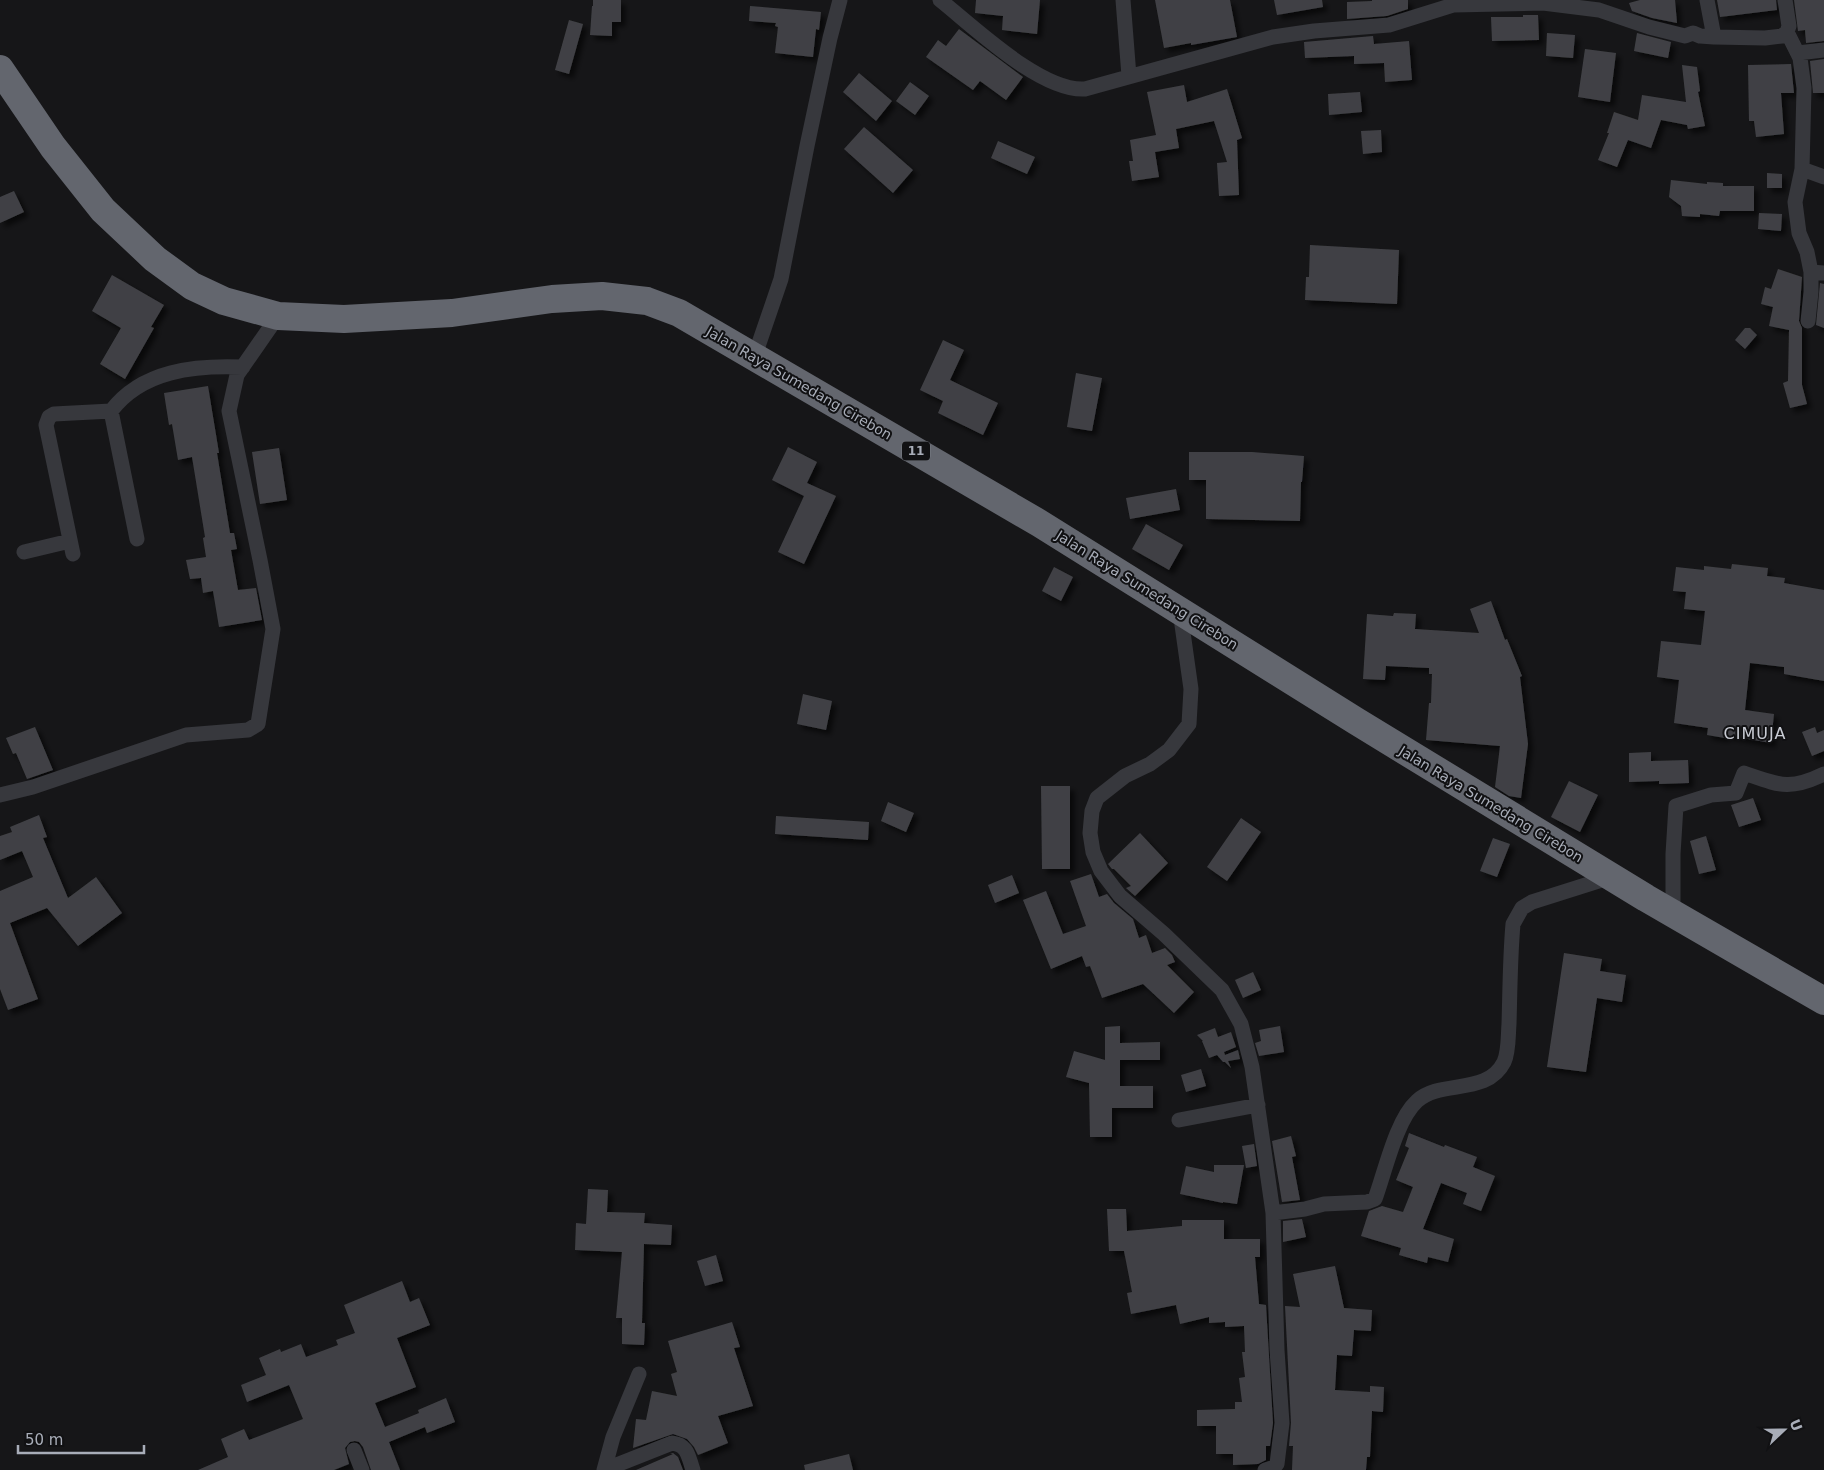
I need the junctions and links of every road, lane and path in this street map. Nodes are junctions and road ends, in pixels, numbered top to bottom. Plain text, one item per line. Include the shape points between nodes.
1 (840, 0) edge
2 (940, 0) edge
3 (1123, 0) edge
4 (1707, 0) edge
5 (1785, 0) edge
6 (1503, 2) edge
7 (1787, 32) junction
8 (1714, 37) junction
9 (1824, 50) edge
10 (1798, 53) junction
11 (0, 69) edge
12 (1129, 76) junction
13 (1802, 169) junction
14 (1824, 177) edge
15 (1817, 273) edge
16 (278, 316) junction
17 (1808, 321) dead end
18 (754, 358) junction
19 (243, 367) junction
20 (111, 411) junction
21 (138, 539) dead end
22 (24, 552) dead end
23 (1180, 611) junction
24 (1824, 774) edge
25 (0, 795) edge
26 (1611, 877) junction
27 (1673, 913) junction
28 (1824, 1001) edge
29 (1258, 1105) junction
30 (1179, 1120) dead end
31 (1273, 1213) junction
32 (639, 1374) dead end
33 (354, 1450) dead end
34 (1274, 1468) edge
35 (362, 1470) edge
36 (604, 1470) edge
37 (693, 1470) edge

1 - 18 street via 781,279
2 - 12 street via 1017,62 1049,81 1064,87 1085,89
3 - 12 street
4 - 8 street
5 - 7 street
6 - 8 street via 1599,10 1685,36 1693,33
6 - 12 street via 1453,4 1389,25 1273,37
7 - 8 street via 1782,36 1765,38
7 - 10 street
9 - 10 street
10 - 13 street via 1804,88
11 - 16 highway, Jalan Raya Sumedang Cirebon / 11 via 53,147 98,203 155,259 192,286 224,301
13 - 14 street
13 - 15 street via 1795,202 1800,233
15 - 17 street
16 - 18 highway, Jalan Raya Sumedang Cirebon / 11 via 344,319 452,313 552,299 602,296 647,301 679,314
16 - 19 street
18 - 23 highway, Jalan Raya Sumedang Cirebon / 11 via 1030,518
19 - 20 street via 210,366 164,375 132,389
19 - 25 street via 237,375 229,412 273,629 258,724 248,730 186,735 33,787
20 - 21 street
20 - 22 street via 54,414 49,417 46,430 71,547
23 - 26 highway, Jalan Raya Sumedang Cirebon / 11
23 - 29 street via 1192,689 1189,724 1169,750 1125,776 1097,798 1090,832 1101,871 1120,896 1222,990 1241,1024
24 - 27 street via 1808,782 1788,786 1744,773 1736,793 1711,795 1676,806
26 - 27 highway, Jalan Raya Sumedang Cirebon / 11
26 - 31 street via 1522,908 1513,924 1508,1042 1504,1061 1493,1075 1477,1084 1440,1089 1416,1102 1405,1117 1375,1199
27 - 28 highway, Jalan Raya Sumedang Cirebon / 11
29 - 30 street
29 - 31 street
31 - 34 street via 1282,1423
32 - 36 street
33 - 35 street
36 - 37 street via 672,1443 681,1444 686,1449

